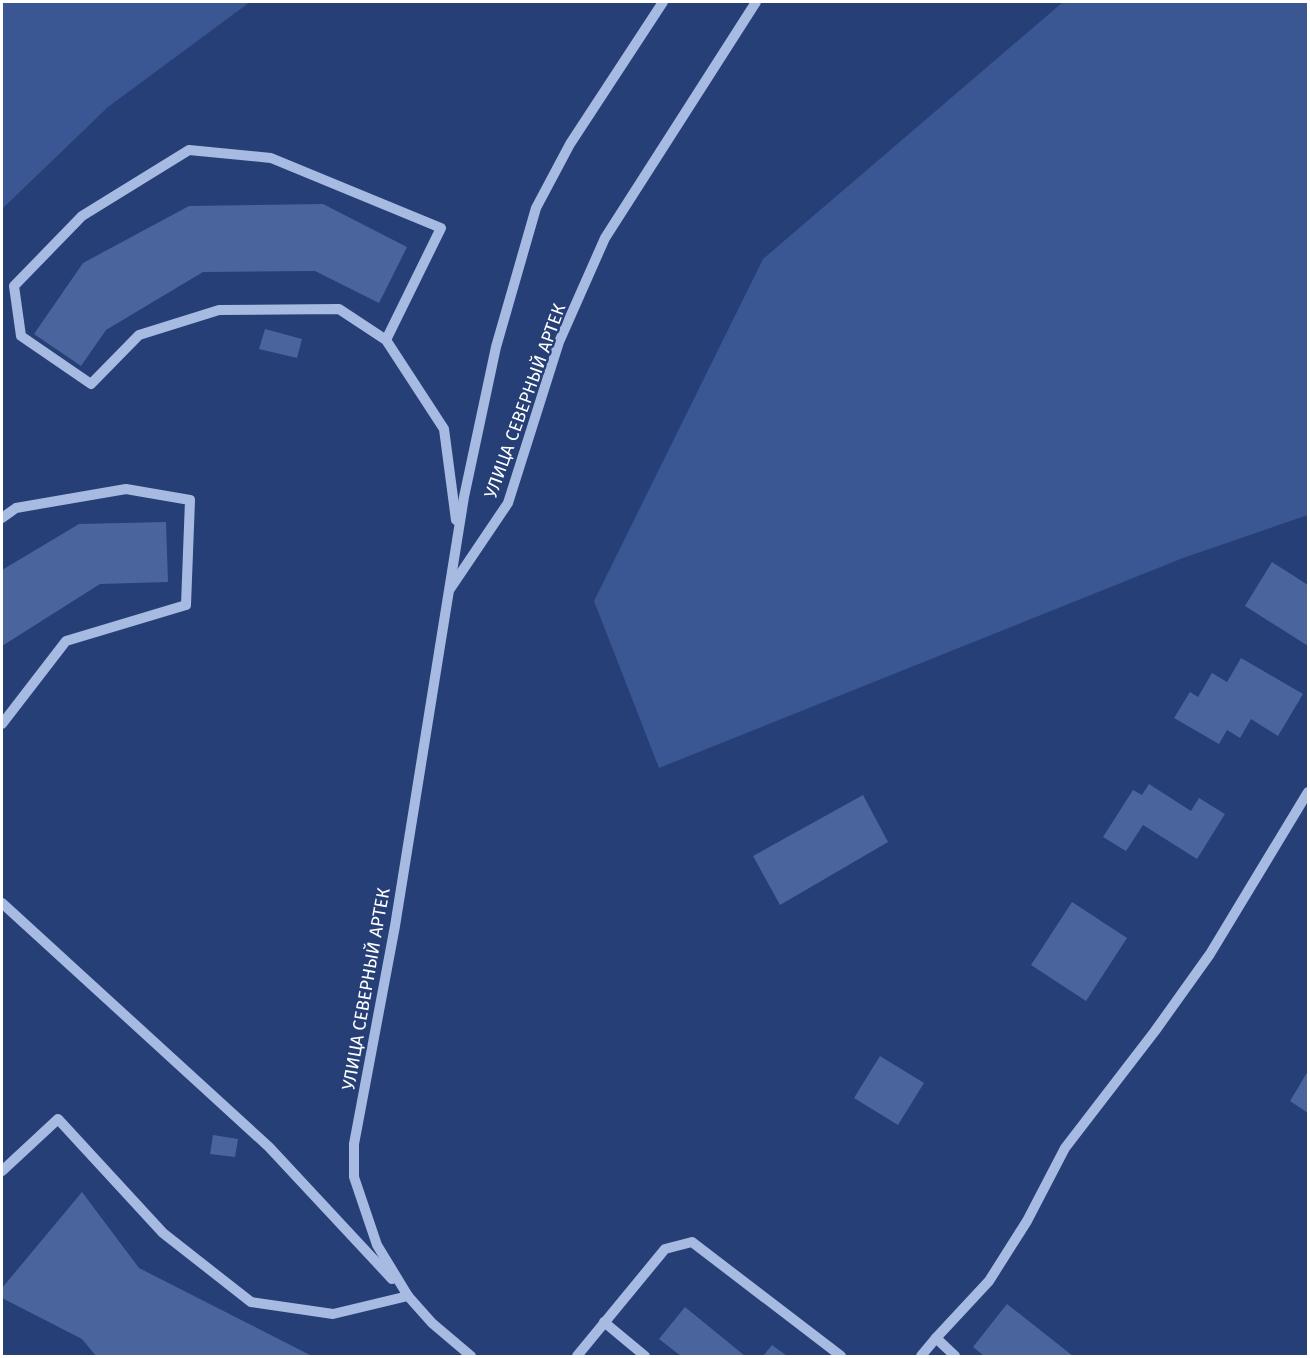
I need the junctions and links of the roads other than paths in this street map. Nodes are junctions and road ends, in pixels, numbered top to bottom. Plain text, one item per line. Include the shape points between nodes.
1 (663, 2) edge
2 (756, 2) edge
3 (386, 340) junction
4 (2, 518) edge
5 (458, 532) junction
6 (449, 592) junction
7 (2, 724) edge
8 (1308, 792) edge
9 (2, 903) edge
10 (2, 1171) edge
11 (408, 1296) junction
12 (604, 1322) junction
13 (936, 1338) junction
14 (471, 1356) edge
15 (577, 1356) edge
16 (645, 1356) edge
17 (841, 1356) edge
18 (921, 1356) edge
19 (955, 1356) edge

1 - 5 street, УЛИЦА СЕВЕРНЫЙ АРТЕК via 570,144 536,208 496,347
2 - 6 street, УЛИЦА СЕВЕРНЫЙ АРТЕК via 605,238 559,342 508,503
3 - 3 street via 339,309 219,310 139,335 91,384 21,336 14,286 82,216 189,150 271,158 441,228
3 - 5 street via 444,429
4 - 7 street via 16,508 126,489 190,500 186,605 66,641
5 - 6 street, УЛИЦА СЕВЕРНЫЙ АРТЕК
6 - 11 street, УЛИЦА СЕВЕРНЫЙ АРТЕК via 395,926 354,1144 354,1177 377,1245
8 - 13 street via 1210,954 1065,1148 1027,1221 989,1281
9 - 11 street via 269,1147
10 - 11 street via 58,1119 163,1233 250,1302 333,1314
11 - 14 street, УЛИЦА СЕВЕРНЫЙ АРТЕК
12 - 15 street
12 - 16 street
12 - 17 street via 665,1249 693,1242
13 - 18 street
13 - 19 street

